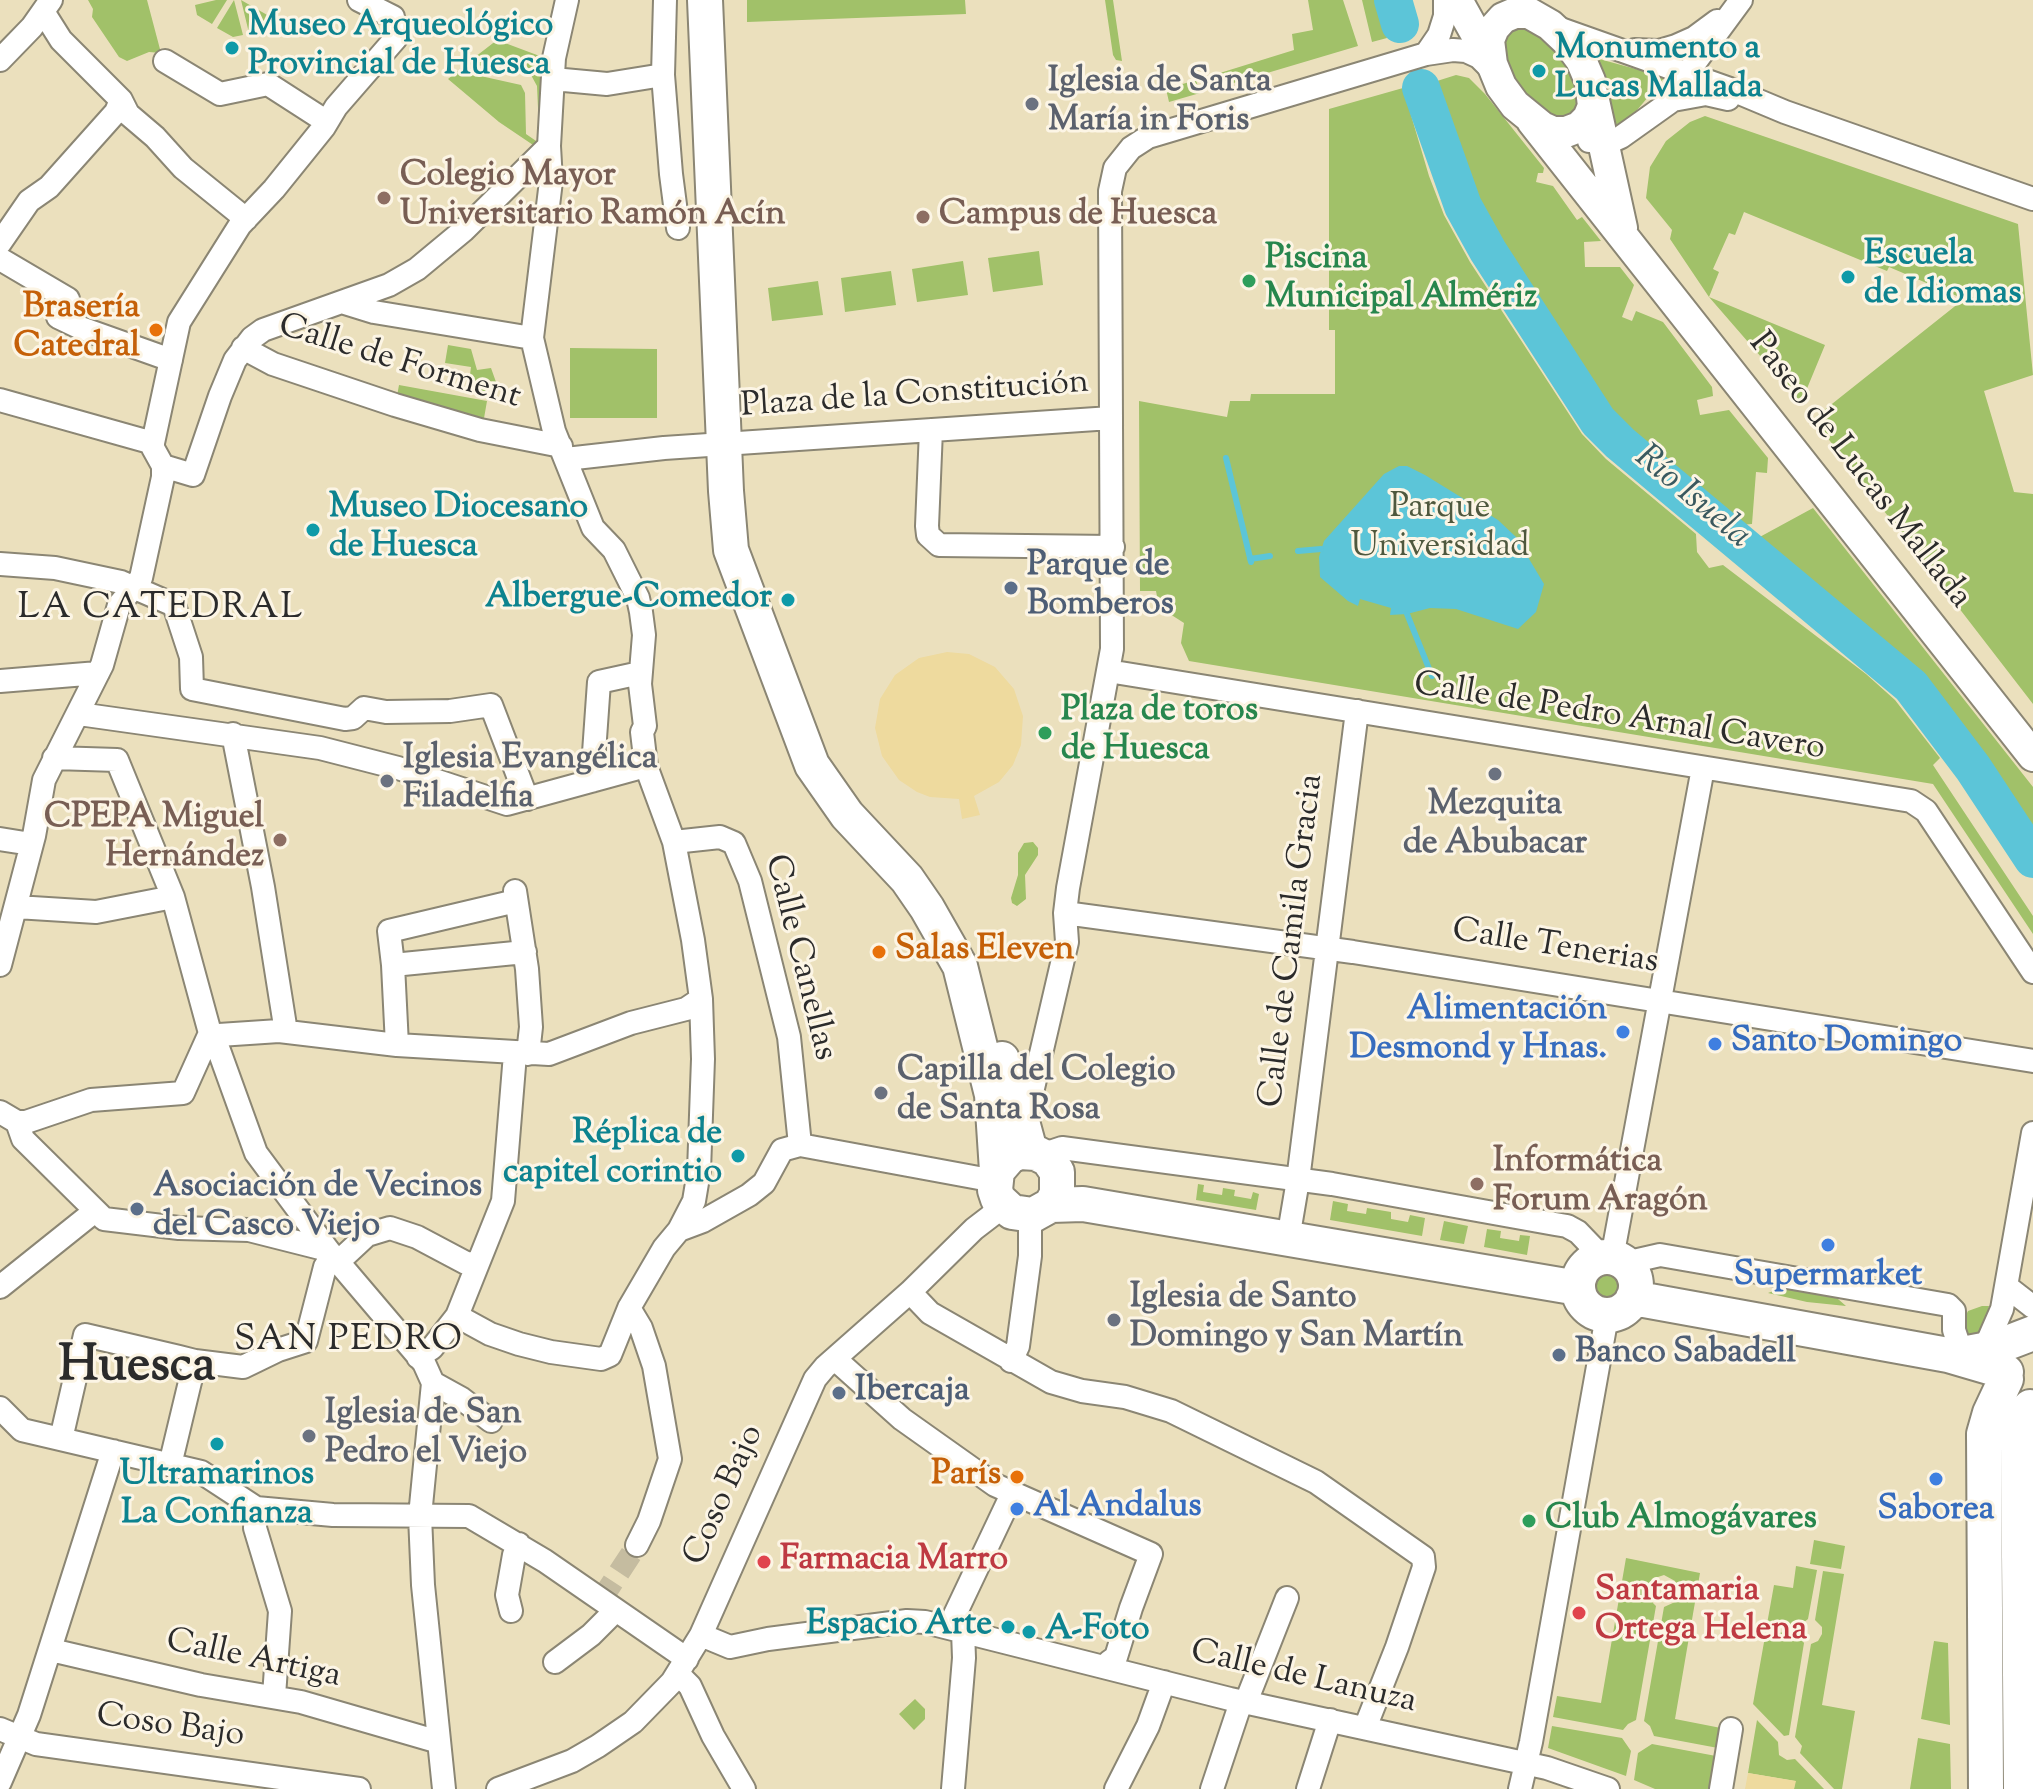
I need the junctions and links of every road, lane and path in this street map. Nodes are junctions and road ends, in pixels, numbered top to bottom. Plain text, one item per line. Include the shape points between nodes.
1 (359, 0) edge
2 (567, 0) edge
3 (665, 0) edge
4 (705, 0) edge
5 (1445, 0) edge
6 (1457, 0) edge
7 (1487, 0) edge
8 (1740, 1) edge
9 (47, 6) edge
10 (1531, 17) junction
11 (1473, 29) junction
12 (1601, 45) junction
13 (1426, 54) junction
14 (0, 60) edge
15 (165, 61) dead end
16 (1494, 70) junction
17 (1688, 74) junction
18 (663, 75) junction
19 (553, 79) junction
20 (1593, 93) junction
21 (121, 100) junction
22 (1655, 110) junction
23 (1785, 112) junction
24 (325, 125) junction
25 (1543, 126) junction
26 (1604, 141) junction
27 (549, 146) junction
28 (2033, 199) edge
29 (1617, 201) junction
30 (246, 219) junction
31 (678, 228) dead end
32 (1623, 234) junction
33 (0, 242) edge
34 (0, 259) edge
35 (345, 303) junction
36 (532, 338) junction
37 (243, 348) junction
38 (171, 360) junction
39 (0, 400) edge
40 (1111, 418) junction
41 (931, 430) junction
42 (723, 444) junction
43 (156, 452) junction
44 (563, 453) junction
45 (1113, 547) junction
46 (0, 564) edge
47 (134, 587) junction
48 (100, 669) junction
49 (1108, 671) junction
50 (640, 673) junction
51 (0, 681) edge
52 (1357, 711) junction
53 (79, 714) junction
54 (233, 734) junction
55 (2033, 756) edge
56 (54, 758) junction
57 (646, 766) junction
58 (1703, 768) junction
59 (592, 781) junction
60 (527, 799) junction
61 (0, 839) edge
62 (674, 842) junction
63 (31, 844) junction
64 (173, 897) junction
65 (16, 907) junction
66 (1065, 913) junction
67 (1327, 948) junction
68 (525, 952) junction
69 (0, 965) edge
70 (393, 965) junction
71 (2033, 972) edge
72 (965, 979) junction
73 (701, 999) junction
74 (1659, 1000) junction
75 (286, 1032) junction
76 (214, 1034) junction
77 (397, 1045) junction
78 (521, 1054) junction
79 (2033, 1061) edge
80 (8, 1117) edge
81 (2033, 1133) edge
82 (1031, 1142) junction
83 (800, 1145) junction
84 (1298, 1180) junction
85 (998, 1186) junction
86 (1056, 1207) junction
87 (99, 1215) junction
88 (679, 1230) junction
89 (1288, 1239) junction
90 (333, 1256) junction
91 (477, 1264) junction
92 (1617, 1279) junction
93 (2006, 1286) junction
94 (0, 1287) edge
95 (910, 1292) junction
96 (629, 1308) junction
97 (457, 1316) junction
98 (2027, 1329) edge
99 (835, 1359) junction
100 (1011, 1361) junction
101 (202, 1362) junction
102 (1978, 1362) junction
103 (425, 1368) junction
104 (2032, 1407) edge
105 (0, 1408) edge
106 (491, 1421) dead end
107 (19, 1433) edge
108 (1984, 1434) junction
109 (61, 1439) junction
110 (113, 1451) junction
111 (179, 1467) junction
112 (1013, 1492) junction
113 (256, 1508) junction
114 (420, 1516) junction
115 (519, 1544) junction
116 (637, 1545) tunnel mouth
117 (1287, 1598) dead end
118 (511, 1611) dead end
119 (615, 1611) junction
120 (956, 1629) junction
121 (701, 1635) junction
122 (51, 1650) junction
123 (555, 1662) dead end
124 (683, 1667) junction
125 (1107, 1667) junction
126 (1164, 1682) junction
127 (274, 1696) junction
128 (1244, 1702) junction
129 (1330, 1720) junction
130 (1365, 1728) junction
131 (1731, 1729) dead end
132 (10, 1734) edge
133 (439, 1742) junction
134 (1526, 1763) junction
135 (221, 1779) edge
136 (0, 1782) edge
137 (359, 1789) edge
138 (444, 1789) edge
139 (498, 1789) edge
140 (744, 1789) edge
141 (953, 1789) edge
142 (1116, 1789) edge
143 (1212, 1789) edge
144 (1308, 1789) edge
145 (1520, 1789) edge
146 (1608, 1789) edge
147 (1721, 1789) edge
148 (1986, 1789) edge
149 (2021, 1789) edge

1 - 24 street via 393,17 396,38
2 - 19 street
3 - 18 street
4 - 42 main road
5 - 13 street via 1439,35
6 - 11 main road
7 - 10 main road
8 - 12 street via 1676,46 1659,51
8 - 17 street
9 - 14 street
9 - 21 street via 61,40
10 - 11 street via 1502,15
10 - 12 street
10 - 16 main road via 1503,18 1494,28 1489,40
10 - 20 main road via 1567,41 1581,60
11 - 13 street
11 - 16 main road
12 - 17 street
13 - 16 street via 1466,51
13 - 40 street via 1148,137 1124,155 1110,191
15 - 24 street via 220,94 268,84
16 - 25 main road via 1515,105
17 - 22 street
17 - 23 street
18 - 19 street via 607,84
18 - 31 street
19 - 27 street
20 - 25 main road via 1593,106 1579,127 1566,132
20 - 26 main road, Paseo de Lucas Mallada
21 - 30 street via 128,114 183,168
21 - 33 street via 49,187 29,201
22 - 23 street via 1673,100 1706,94
22 - 26 street via 1630,132
22 - 29 street via 1627,149
23 - 28 street
24 - 30 street
25 - 26 street via 1581,141
25 - 32 main road, Paseo de Lucas Mallada
26 - 29 main road, Paseo de Lucas Mallada
27 - 35 street via 417,269
27 - 36 street via 551,181
29 - 32 main road, Paseo de Lucas Mallada
30 - 38 street via 179,322
32 - 55 main road, Paseo de Lucas Mallada
34 - 38 street via 68,299 58,317
35 - 36 street
35 - 37 street via 263,330
36 - 44 street
37 - 43 street, Calle de Forment via 193,475
37 - 44 street, Calle de Forment via 273,364 395,405
38 - 43 street
39 - 43 street
40 - 41 street, Plaza de la Constitución
40 - 45 street
41 - 42 street, Plaza de la Constitución
41 - 45 street via 927,526 939,545
42 - 44 street, Calle de Forment
42 - 72 main road via 731,550 807,754 847,815 907,879 950,945
43 - 47 street via 163,477 141,578
44 - 50 street via 593,528 614,550 638,598 644,635
45 - 49 street
46 - 47 street via 55,568
47 - 48 street via 119,605
47 - 60 street via 174,605 191,657 192,689 345,719 364,708 450,711 491,705
48 - 51 street
48 - 53 street
49 - 52 street, Calle de Pedro Arnal Cavero
49 - 66 street
50 - 57 street
50 - 59 street via 599,682
52 - 58 street, Calle de Pedro Arnal Cavero
52 - 67 street, Calle de Camila Gracia
53 - 54 street
53 - 56 street
54 - 60 street via 358,757 507,804
54 - 75 street
56 - 63 street
56 - 64 street via 117,760
57 - 59 street
57 - 62 street
58 - 71 street, Calle de Pedro Arnal Cavero via 1917,803
58 - 74 street
59 - 60 street
61 - 63 street
62 - 73 street
62 - 83 street, Calle Canellas via 720,837 734,843 750,881 789,1037
63 - 65 street
64 - 65 street via 96,912
64 - 76 street
65 - 69 street
66 - 67 street, Calle Tenerias
66 - 82 street via 1067,942 1030,1101
67 - 74 street, Calle Tenerias
67 - 84 street, Calle de Camila Gracia
68 - 70 street
68 - 70 street via 516,896 389,931
68 - 78 street via 531,1027
70 - 77 street
72 - 82 main road via 1005,1067
72 - 85 main road via 992,1095
73 - 78 street via 686,1009 549,1054
73 - 88 street via 699,1171 694,1201
74 - 79 street, Calle Tenerias
74 - 92 street
75 - 76 street
75 - 77 street
76 - 80 street via 183,1093 91,1100 26,1122
76 - 90 street via 256,1153
77 - 78 street
78 - 91 street via 503,1201
80 - 87 street
81 - 93 street
82 - 84 street
82 - 85 main road via 1010,1156
82 - 86 main road via 1057,1172
83 - 85 street
83 - 88 street via 782,1150 764,1183 749,1195
84 - 89 street, Calle de Camila Gracia
84 - 92 street via 1567,1226 1582,1236
85 - 86 main road via 1022,1216
85 - 95 street, Coso Bajo via 974,1229
86 - 89 main road
86 - 100 street via 1030,1256
87 - 90 street via 179,1228 249,1230
87 - 94 street
88 - 96 street
89 - 92 main road via 1578,1288 1587,1265
90 - 91 street via 390,1228
90 - 101 street via 325,1267 306,1341 243,1367
90 - 103 street
91 - 97 street
92 - 102 main road
92 - 102 street via 1638,1260 1660,1255 1948,1305 1954,1311 1956,1341
92 - 134 street
93 - 98 street
93 - 98 street via 2009,1307
93 - 102 street
95 - 99 street, Coso Bajo
95 - 100 street via 930,1313
96 - 97 street via 610,1355 601,1359 519,1344
96 - 116 street via 654,1366 670,1459
97 - 103 street via 432,1348
98 - 102 main road
99 - 112 street via 902,1419 995,1485
99 - 121 street, Coso Bajo via 815,1379
100 - 130 street via 1051,1382 1171,1411 1316,1482 1423,1557 1397,1647
101 - 109 street via 85,1335
101 - 111 street
102 - 104 main road via 2013,1397
102 - 108 main road via 1990,1413
102 - 108 main road via 1974,1373 1982,1384
103 - 106 street
103 - 114 street via 433,1406
104 - 149 main road via 2018,1437
105 - 107 street
107 - 109 street
108 - 148 main road
109 - 110 street
110 - 111 street
110 - 122 street
111 - 113 street via 201,1472
112 - 120 street
112 - 125 street via 1151,1554 1116,1657
113 - 114 street
113 - 127 street via 255,1528 280,1611
114 - 115 street via 469,1516
114 - 133 street
115 - 118 street via 507,1595
115 - 119 street
117 - 128 street
119 - 123 street
119 - 124 street
120 - 121 street, Calle de Lanuza via 907,1621 730,1647
120 - 125 street, Calle de Lanuza
120 - 141 street via 964,1658
121 - 124 street, Coso Bajo
122 - 127 street, Calle Artiga
122 - 132 street
124 - 139 street, Coso Bajo via 633,1722 598,1746
124 - 140 street via 713,1736
125 - 126 street, Calle de Lanuza
126 - 128 street, Calle de Lanuza
126 - 142 street
127 - 133 street, Calle Artiga
128 - 129 street, Calle de Lanuza
128 - 143 street
129 - 130 street, Calle de Lanuza
129 - 144 street
130 - 134 street, Calle de Lanuza
131 - 147 street
132 - 135 street, Coso Bajo via 36,1744
132 - 136 street
133 - 138 street
134 - 145 street
134 - 146 street, Calle de Lanuza
135 - 137 street, Coso Bajo

